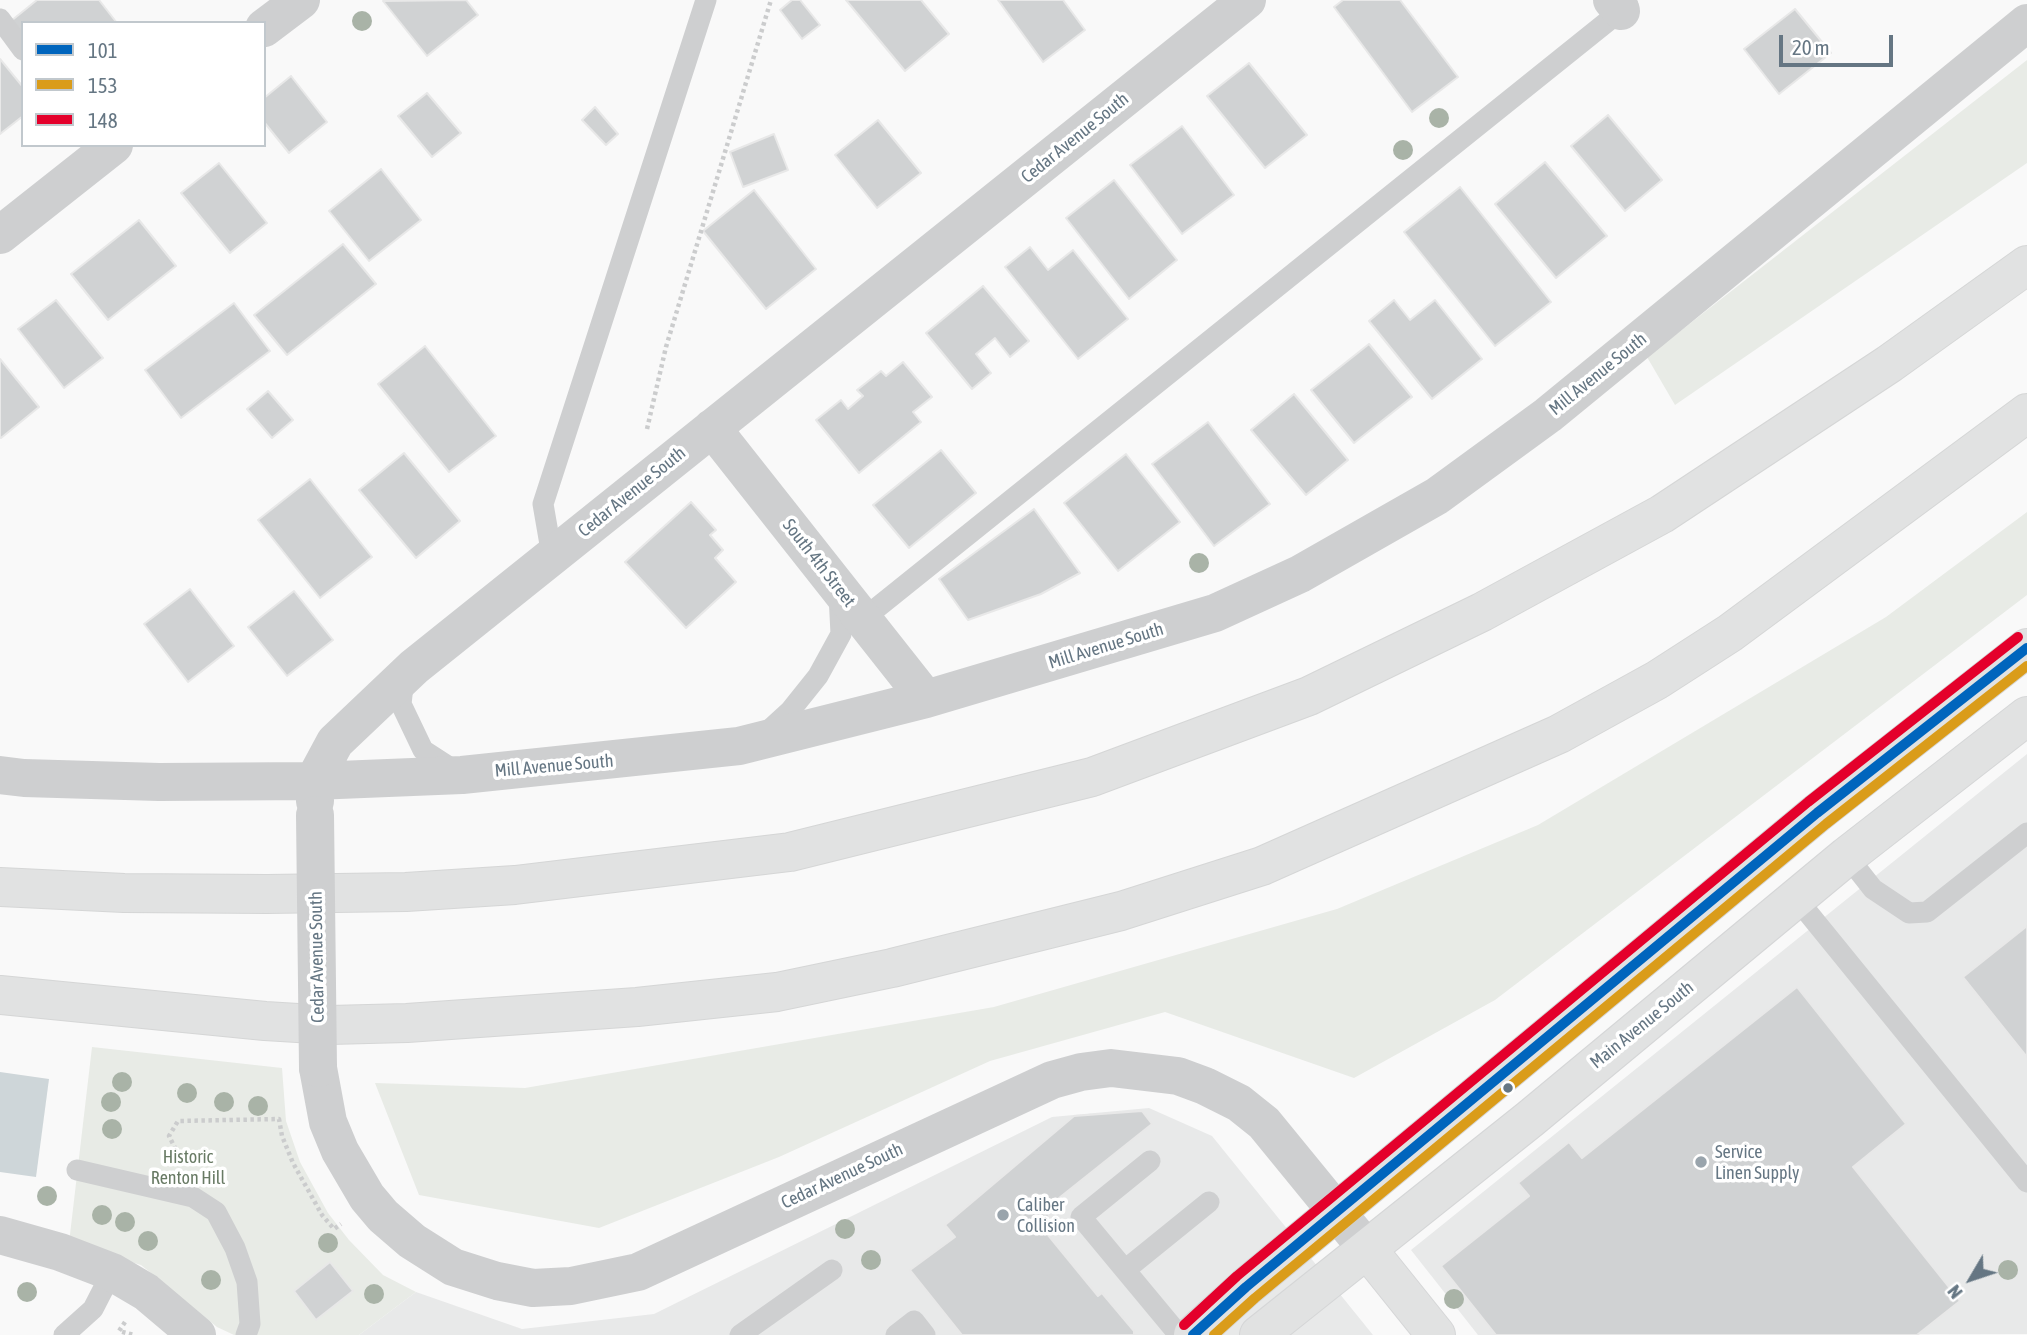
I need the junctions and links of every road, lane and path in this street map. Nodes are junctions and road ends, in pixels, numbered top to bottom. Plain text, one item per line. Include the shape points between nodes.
1 (301, 0) edge
2 (706, 0) edge
3 (771, 0) edge
4 (1247, 0) edge
5 (1622, 4) edge
6 (0, 19) edge
7 (2027, 23) edge
8 (266, 27) edge
9 (21, 47) edge
10 (105, 148) edge
11 (0, 235) edge
12 (2027, 265) edge
13 (2027, 413) edge
14 (712, 428) junction
15 (648, 479) junction
16 (552, 556) junction
17 (839, 589) junction
18 (863, 619) junction
19 (2027, 648) edge
20 (404, 677) junction
21 (926, 699) junction
22 (2027, 716) edge
23 (757, 742) junction
24 (0, 775) edge
25 (462, 775) junction
26 (315, 798) junction
27 (2027, 833) edge
28 (1847, 856) junction
29 (0, 871) edge
30 (0, 887) edge
31 (124, 893) junction
32 (1796, 898) junction
33 (0, 995) edge
34 (286, 1147) dead end
35 (1150, 1161) dead end
36 (77, 1170) dead end
37 (2027, 1182) edge
38 (1209, 1202) dead end
39 (1337, 1213) junction
40 (334, 1229) dead end
41 (0, 1235) edge
42 (1367, 1249) junction
43 (832, 1270) dead end
44 (1125, 1270) junction
45 (112, 1272) junction
46 (119, 1331) dead end
47 (64, 1335) edge
48 (134, 1335) edge
49 (197, 1335) edge
50 (246, 1335) edge
51 (740, 1335) edge
52 (897, 1335) edge
53 (925, 1335) edge
54 (1179, 1335) edge
55 (1193, 1335) edge
56 (1259, 1335) edge
57 (1436, 1335) edge

1 - 8 street
2 - 16 lane via 543,504
3 - 15 path via 666,347 642,450
4 - 14 street, Cedar Avenue South
5 - 18 lane
6 - 9 lane
7 - 21 street, Mill Avenue South via 1548,415 1437,496 1300,574 1215,613
10 - 11 street
12 - 31 main road via 1889,364 1662,514 1482,612 1309,696 1093,777 790,852 529,884 406,892
13 - 33 main road via 1730,633 1559,734 1262,866 1121,911 778,992 637,1007 330,1025
14 - 15 street, Cedar Avenue South
14 - 17 street, South 4th Street
15 - 16 street, Cedar Avenue South
16 - 20 street, Cedar Avenue South
17 - 18 street, South 4th Street
17 - 23 lane via 841,634 818,676
18 - 21 street, South 4th Street
19 - 39 main road via 1817,813
20 - 25 lane via 401,704 423,750
20 - 26 street, Cedar Avenue South via 335,742
21 - 23 street, Mill Avenue South
22 - 28 main road, Main Avenue South
23 - 25 street, Mill Avenue South
24 - 26 street, Mill Avenue South via 159,782
25 - 26 street, Mill Avenue South
26 - 39 street, Cedar Avenue South, bridge via 318,1068 328,1122 340,1151 383,1216 453,1267 533,1288 571,1286 638,1272 1052,1080 1111,1068 1178,1076 1238,1103 1264,1123
27 - 28 lane via 1927,912 1909,913 1873,889
28 - 32 main road, Main Avenue South
29 - 31 main road
30 - 31 main road
32 - 37 lane
32 - 42 main road, Main Avenue South
34 - 40 path
35 - 44 lane via 1081,1217
36 - 50 lane via 193,1197 216,1212 247,1282 250,1324
38 - 44 lane
39 - 42 street, Cedar Avenue South
39 - 55 main road via 1245,1286
41 - 45 street
42 - 56 main road, Main Avenue South
42 - 57 main road
43 - 51 lane
44 - 54 lane
45 - 47 lane via 93,1309
45 - 49 street via 146,1292
46 - 48 path
52 - 53 lane via 914,1321

